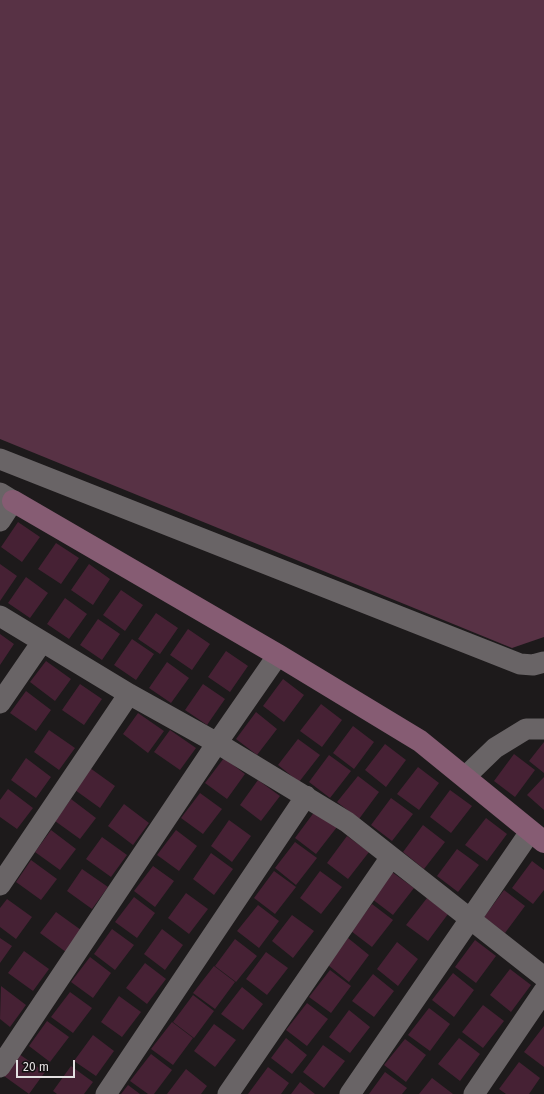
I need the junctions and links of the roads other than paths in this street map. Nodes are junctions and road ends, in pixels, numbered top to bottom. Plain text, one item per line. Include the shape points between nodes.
1 (0, 459) edge
2 (7, 497) edge
3 (0, 521) edge
4 (0, 616) edge
5 (42, 642) junction
6 (278, 655) junction
7 (544, 662) edge
8 (129, 694) junction
9 (0, 703) edge
10 (544, 729) edge
11 (217, 743) junction
12 (465, 777) junction
13 (306, 796) junction
14 (537, 837) edge
15 (391, 857) junction
16 (0, 885) edge
17 (470, 918) junction
18 (544, 977) edge
19 (544, 991) edge
20 (0, 1067) edge
21 (106, 1094) edge
22 (228, 1094) edge
23 (350, 1094) edge
24 (474, 1094) edge

1 - 7 street via 520,664 533,665
2 - 3 street
2 - 6 street
4 - 5 street
5 - 8 street
5 - 9 street
6 - 11 street
6 - 12 street via 420,741
8 - 11 street
8 - 16 street
10 - 12 street via 526,729 495,748
11 - 13 street
11 - 20 street
12 - 14 street
13 - 15 street via 347,822
13 - 21 street
14 - 17 street
15 - 17 street
15 - 22 street
17 - 18 street
17 - 23 street
19 - 24 street

